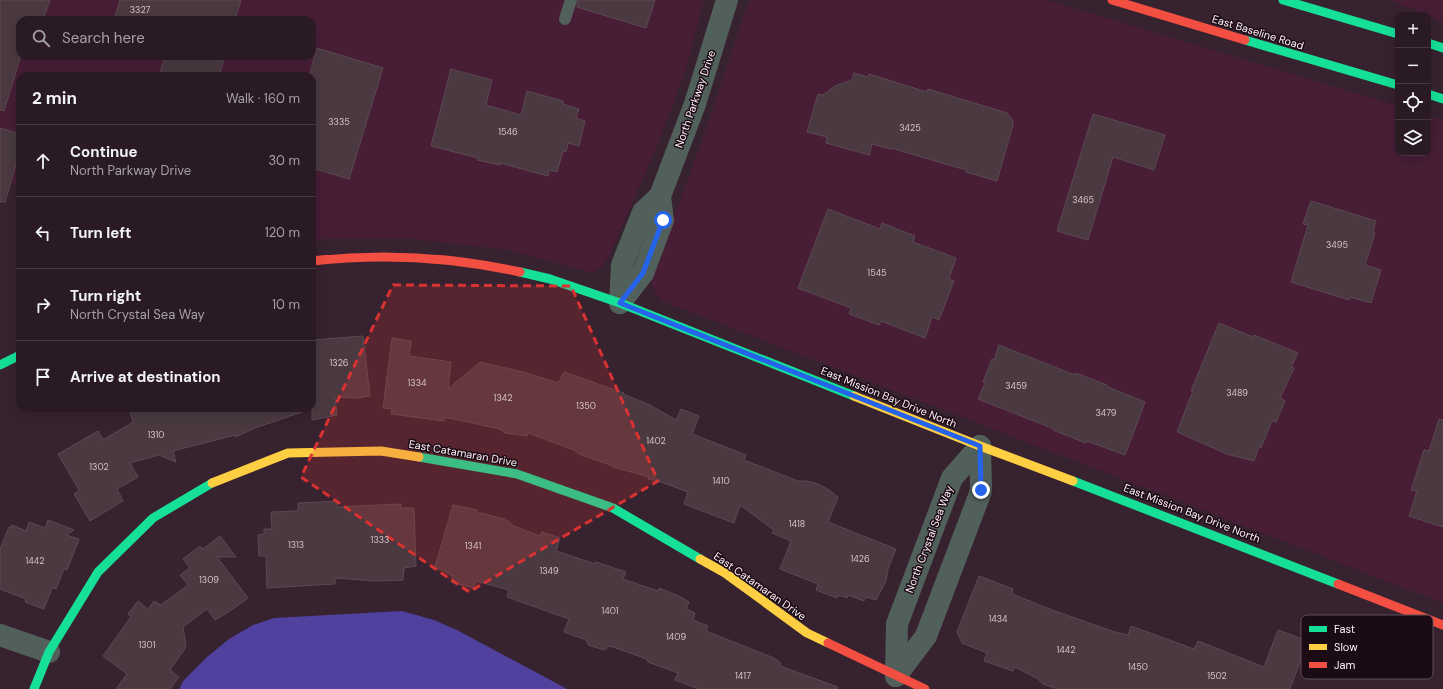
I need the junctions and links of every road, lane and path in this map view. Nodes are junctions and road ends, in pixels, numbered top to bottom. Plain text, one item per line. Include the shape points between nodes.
1 (571, 0) edge
2 (727, 0) edge
3 (1112, 0) edge
4 (1283, 0) edge
5 (565, 19) dead end
6 (1395, 33) edge
7 (1431, 44) edge
8 (1443, 48) edge
9 (1395, 85) edge
10 (1431, 95) edge
11 (1443, 99) edge
12 (316, 261) edge
13 (620, 303) junction
14 (16, 357) edge
15 (0, 365) edge
16 (980, 446) junction
17 (1418, 615) edge
18 (1433, 621) edge
19 (1443, 625) edge
20 (0, 635) edge
21 (49, 652) junction
22 (896, 676) junction
23 (34, 689) edge
24 (925, 689) edge

1 - 5 lane
2 - 13 street, North Parkway Drive via 695,104 660,196 643,212 622,265
3 - 9 street, East Baseline Road
4 - 6 street
7 - 8 street
10 - 11 street
12 - 13 street, East Mission Bay Drive North via 441,259 497,267 550,279
13 - 16 street, East Mission Bay Drive North
14 - 15 street
16 - 17 street, East Mission Bay Drive North via 1131,502
16 - 22 street via 981,490 926,636
16 - 22 street, North Crystal Sea Way via 952,478 897,624
18 - 19 street, East Mission Bay Drive North
20 - 21 street
21 - 22 street, East Catamaran Drive via 98,572 153,518 213,482 288,453 381,451 517,474 613,508 725,574 807,633
21 - 23 street, East Catamaran Drive
22 - 24 street, East Catamaran Drive

